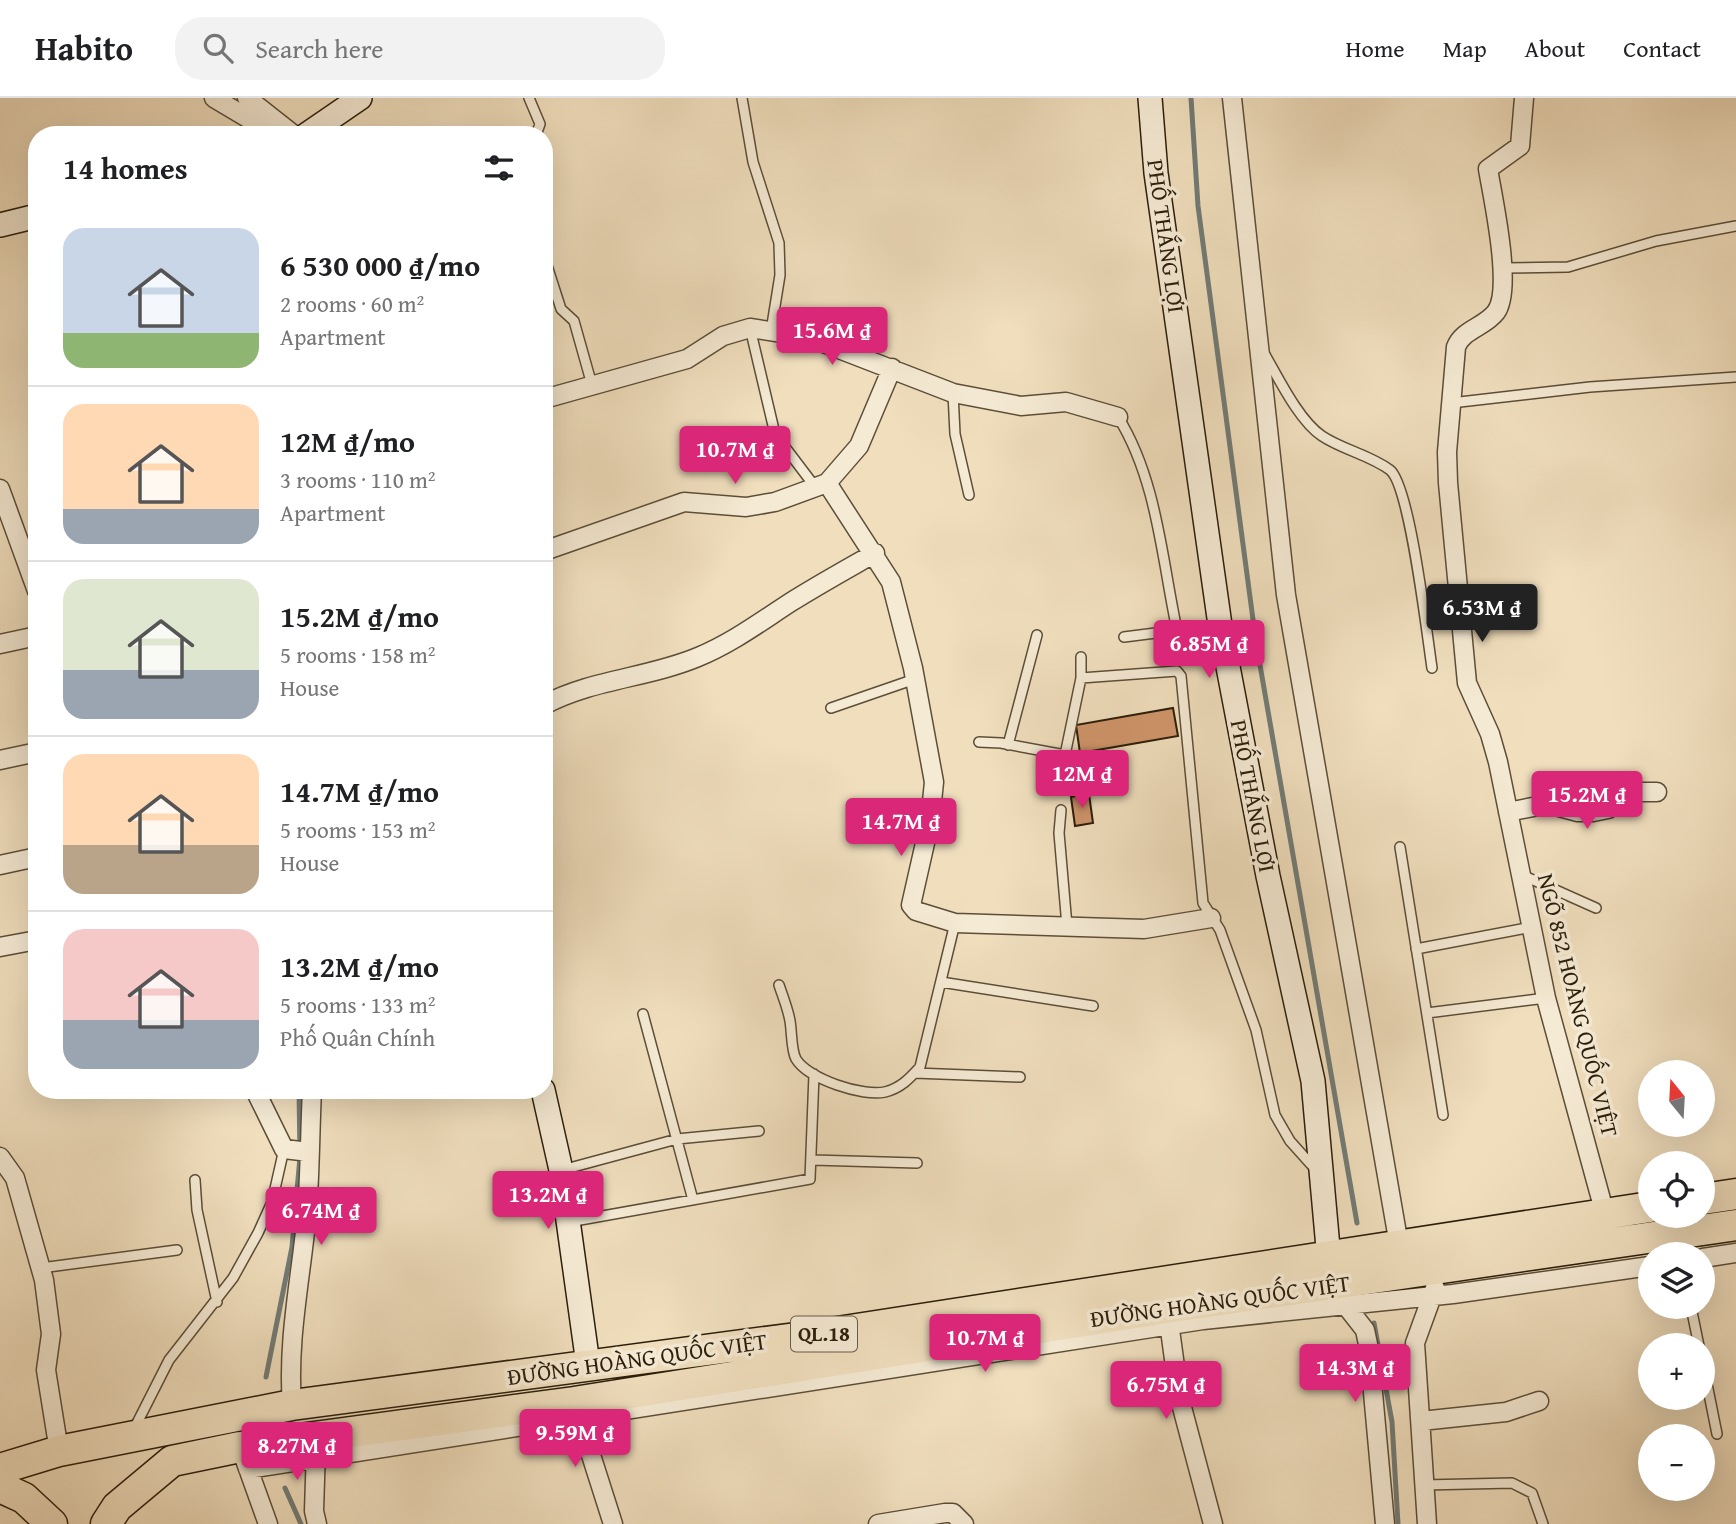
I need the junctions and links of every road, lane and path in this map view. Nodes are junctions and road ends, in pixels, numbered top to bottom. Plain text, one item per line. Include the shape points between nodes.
1 (214, 98) edge
2 (247, 98) edge
3 (360, 98) edge
4 (528, 98) edge
5 (742, 98) edge
6 (1150, 98) edge
7 (1232, 98) edge
8 (1524, 98) edge
9 (261, 126) edge
10 (283, 126) edge
11 (319, 126) edge
12 (539, 126) edge
13 (28, 218) edge
14 (0, 225) edge
15 (1736, 226) edge
16 (1502, 268) junction
17 (553, 284) edge
18 (750, 328) junction
19 (771, 331) junction
20 (1255, 340) junction
21 (892, 368) junction
22 (1736, 376) edge
23 (592, 385) junction
24 (954, 393) junction
25 (553, 396) edge
26 (1451, 402) junction
27 (1118, 417) joint
28 (822, 485) junction
29 (0, 489) edge
30 (969, 495) dead end
31 (553, 548) edge
32 (875, 553) junction
33 (28, 564) edge
34 (1220, 625) junction
35 (1177, 630) junction
36 (1037, 635) dead end
37 (28, 638) edge
38 (1124, 638) dead end
39 (0, 644) edge
40 (1081, 657) dead end
41 (1432, 668) dead end
42 (1081, 678) junction
43 (915, 679) junction
44 (553, 701) edge
45 (831, 708) dead end
46 (979, 742) dead end
47 (1008, 745) junction
48 (28, 754) edge
49 (0, 760) edge
50 (1657, 792) dead end
51 (1061, 810) dead end
52 (1508, 812) junction
53 (1399, 847) dead end
54 (28, 859) edge
55 (0, 864) edge
56 (1521, 874) junction
57 (1597, 908) dead end
58 (1211, 918) junction
59 (955, 923) junction
60 (1067, 926) junction
61 (1532, 927) junction
62 (28, 942) edge
63 (0, 947) edge
64 (1416, 949) junction
65 (941, 982) junction
66 (779, 985) dead end
67 (1546, 998) junction
68 (1093, 1006) dead end
69 (1427, 1013) junction
70 (643, 1014) dead end
71 (915, 1073) junction
72 (814, 1074) junction
73 (1020, 1077) dead end
74 (261, 1099) edge
75 (310, 1099) edge
76 (545, 1099) edge
77 (1443, 1115) dead end
78 (759, 1131) dead end
79 (677, 1139) junction
80 (298, 1151) junction
81 (0, 1157) edge
82 (813, 1160) junction
83 (917, 1163) dead end
84 (561, 1170) junction
85 (1322, 1176) junction
86 (195, 1180) dead end
87 (1736, 1194) edge
88 (1715, 1197) edge
89 (693, 1200) junction
90 (1638, 1210) edge
91 (1605, 1214) junction
92 (569, 1222) junction
93 (1736, 1225) edge
94 (1684, 1242) edge
95 (1399, 1245) junction
96 (177, 1250) dead end
97 (1638, 1250) edge
98 (1736, 1253) edge
99 (1329, 1255) junction
100 (1715, 1256) edge
101 (1638, 1267) edge
102 (41, 1268) junction
103 (1433, 1283) junction
104 (1339, 1295) junction
105 (217, 1302) junction
106 (1168, 1317) junction
107 (588, 1364) junction
108 (1539, 1401) dead end
109 (292, 1405) junction
110 (577, 1410) junction
111 (1712, 1410) edge
112 (1421, 1421) junction
113 (1717, 1434) dead end
114 (130, 1435) junction
115 (315, 1447) junction
116 (59, 1451) junction
117 (244, 1458) junction
118 (0, 1469) edge
119 (1424, 1485) junction
120 (0, 1487) edge
121 (52, 1524) edge
122 (106, 1524) edge
123 (268, 1524) edge
124 (317, 1524) edge
125 (613, 1524) edge
126 (878, 1524) edge
127 (964, 1524) edge
128 (1213, 1524) edge
129 (1385, 1524) edge
130 (1427, 1524) edge
131 (1543, 1524) edge

1 - 9 street
2 - 10 street
3 - 11 street
4 - 12 lane
5 - 19 lane via 753,162 779,243 780,275
6 - 34 street, PHỐ THẮNG LỢI via 1156,173
7 - 20 street
8 - 16 street, NGÕ 852 HOÀNG QUỐC VIỆT via 1520,146 1488,169
13 - 14 street
15 - 16 lane via 1620,250 1568,267
16 - 26 street, NGÕ 852 HOÀNG QUỐC VIỆT via 1501,303 1456,346
17 - 23 lane via 561,309 573,321
18 - 19 street
18 - 23 street via 723,336 687,359
18 - 28 lane via 775,434
19 - 21 street via 808,337
20 - 41 lane via 1319,435 1391,470 1399,483
20 - 95 street via 1286,595
21 - 24 street
21 - 28 street via 859,446
22 - 26 lane
23 - 25 street
24 - 27 street via 1021,406 1066,402
24 - 30 lane via 955,434
26 - 52 street, NGÕ 852 HOÀNG QUỐC VIỆT via 1448,482 1465,676 1490,734
27 - 35 lane via 1132,439 1148,486
28 - 31 street via 746,507 684,502
28 - 32 street
29 - 33 street
32 - 43 street via 891,582
32 - 44 street via 698,657 658,671 596,683
34 - 35 lane
34 - 85 street, PHỐ THẮNG LỢI via 1313,1081
35 - 38 lane
36 - 47 lane
37 - 39 street
40 - 42 lane
42 - 47 lane via 1065,755
42 - 58 lane via 1177,671 1181,676 1203,903
43 - 45 lane
43 - 59 street via 934,782 930,821 909,901 916,911
46 - 47 lane
48 - 49 street
50 - 52 street via 1635,792 1608,809 1593,812 1548,804
51 - 60 lane
52 - 56 street, NGÕ 852 HOÀNG QUỐC VIỆT
53 - 64 lane
54 - 55 street
56 - 57 lane
56 - 61 street, NGÕ 852 HOÀNG QUỐC VIỆT
58 - 60 street via 1144,929
58 - 85 lane via 1220,930 1256,1030 1275,1115 1290,1141
59 - 60 street
59 - 65 lane
61 - 64 lane
61 - 67 street, NGÕ 852 HOÀNG QUỐC VIỆT
62 - 63 street
64 - 69 lane
65 - 68 lane
65 - 71 lane
66 - 72 lane via 795,1059
67 - 69 lane
67 - 91 street, NGÕ 852 HOÀNG QUỐC VIỆT
69 - 77 lane
70 - 79 lane
71 - 72 lane via 908,1082 882,1093 858,1091
71 - 73 lane
72 - 82 lane
74 - 80 street
75 - 80 street
76 - 84 street
78 - 79 lane
79 - 84 lane
79 - 89 lane
80 - 105 lane
80 - 109 street via 307,1214 289,1371
81 - 102 street via 15,1178
82 - 83 lane
82 - 89 lane via 810,1179
84 - 92 street
85 - 99 street, PHỐ THẮNG LỢI
86 - 105 lane
87 - 88 highway
89 - 92 lane
90 - 91 highway, ĐƯỜNG HOÀNG QUỐC VIỆT / QL.18
91 - 95 highway, ĐƯỜNG HOÀNG QUỐC VIỆT / QL.18
92 - 107 street
93 - 94 highway, ĐƯỜNG HOÀNG QUỐC VIỆT / QL.18
95 - 99 highway, ĐƯỜNG HOÀNG QUỐC VIỆT / QL.18
96 - 102 lane
97 - 103 highway, ĐƯỜNG HOÀNG QUỐC VIỆT / QL.18
98 - 100 street
99 - 104 street, PHỐ THẮNG LỢI
99 - 107 highway, ĐƯỜNG HOÀNG QUỐC VIỆT / QL.18 via 811,1336
101 - 103 street
102 - 116 street via 51,1334 46,1370
103 - 104 highway, ĐƯỜNG HOÀNG QUỐC VIỆT / QL.18
103 - 112 street via 1415,1343
104 - 106 highway, ĐƯỜNG HOÀNG QUỐC VIỆT / QL.18
104 - 129 street via 1365,1330 1369,1349
105 - 114 lane via 169,1360
106 - 110 highway, ĐƯỜNG HOÀNG QUỐC VIỆT / QL.18
106 - 128 street via 1179,1396
107 - 109 highway, ĐƯỜNG HOÀNG QUỐC VIỆT / QL.18
108 - 112 street via 1506,1412
109 - 114 highway, ĐƯỜNG HOÀNG QUỐC VIỆT / QL.18
110 - 115 highway, ĐƯỜNG HOÀNG QUỐC VIỆT / QL.18
110 - 125 street
111 - 113 lane
112 - 119 street
114 - 116 highway, ĐƯỜNG HOÀNG QUỐC VIỆT / QL.18
115 - 117 highway, ĐƯỜNG HOÀNG QUỐC VIỆT / QL.18
115 - 124 street
116 - 118 highway, ĐƯỜNG HOÀNG QUỐC VIỆT / QL.18
117 - 122 highway, ĐƯỜNG HOÀNG QUỐC VIỆT / QL.18 via 172,1461 117,1507
117 - 123 street
119 - 130 street
119 - 131 lane via 1513,1483 1532,1493
120 - 121 highway via 24,1498
126 - 127 street via 945,1513 953,1513

